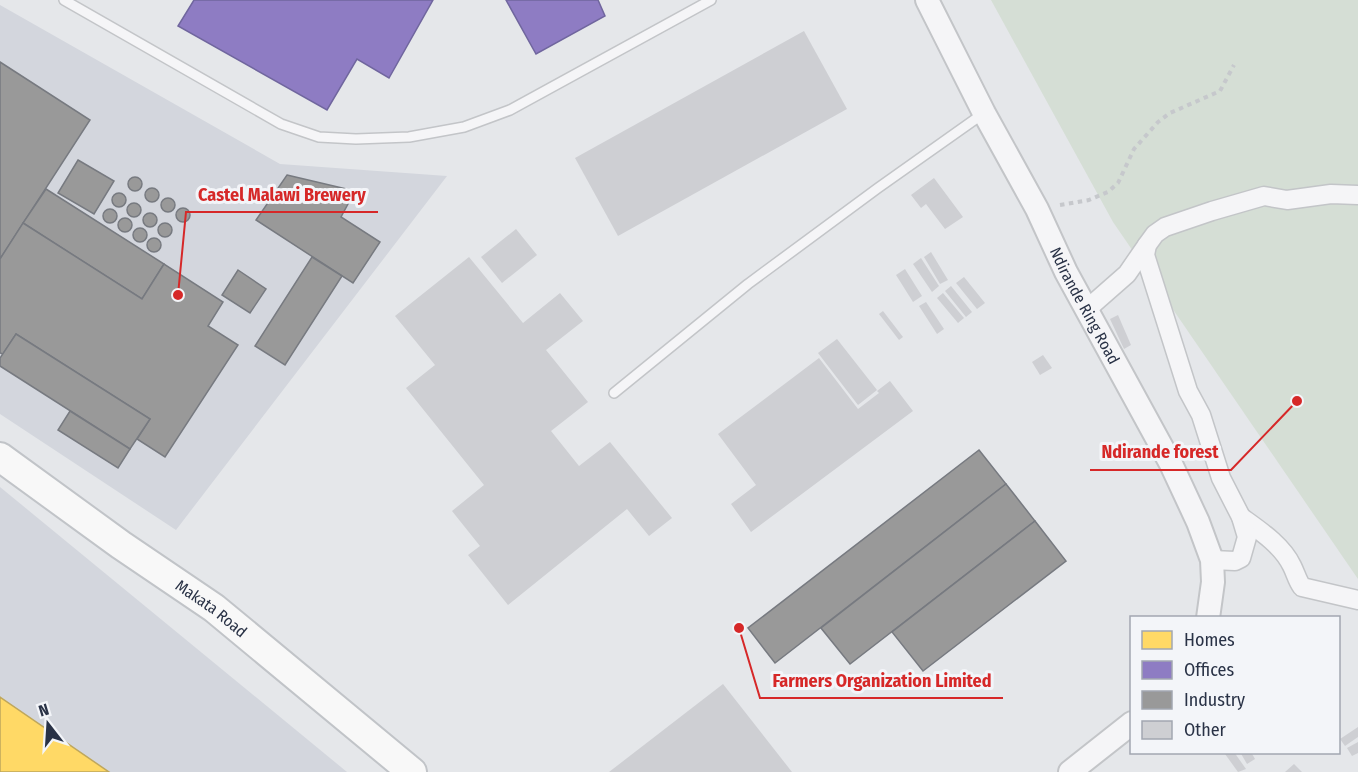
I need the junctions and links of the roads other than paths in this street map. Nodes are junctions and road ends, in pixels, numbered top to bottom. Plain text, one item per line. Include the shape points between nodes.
1 (64, 0) edge
2 (711, 0) edge
3 (927, 0) edge
4 (984, 112) junction
5 (1358, 195) edge
6 (1147, 245) junction
7 (1086, 310) junction
8 (614, 393) dead end
9 (0, 457) edge
10 (1241, 517) junction
11 (1212, 560) junction
12 (1358, 600) edge
13 (1208, 616) edge
14 (1130, 724) edge
15 (412, 772) edge
16 (1070, 772) edge

1 - 2 lane via 281,124 319,137 356,139 409,137 464,127 510,110
3 - 4 street, Ndirande Ring Road
4 - 7 street, Ndirande Ring Road
4 - 8 lane via 748,284
5 - 6 street via 1248,199 1165,228
6 - 7 street via 1127,274
6 - 10 street via 1145,255 1188,391 1201,416 1221,478
7 - 11 street, Ndirande Ring Road via 1171,464
9 - 15 main road, Makata Road via 214,608
10 - 11 street via 1247,537 1241,558
10 - 12 street via 1279,549 1302,587
11 - 13 street, Ndirande Ring Road
14 - 16 street

